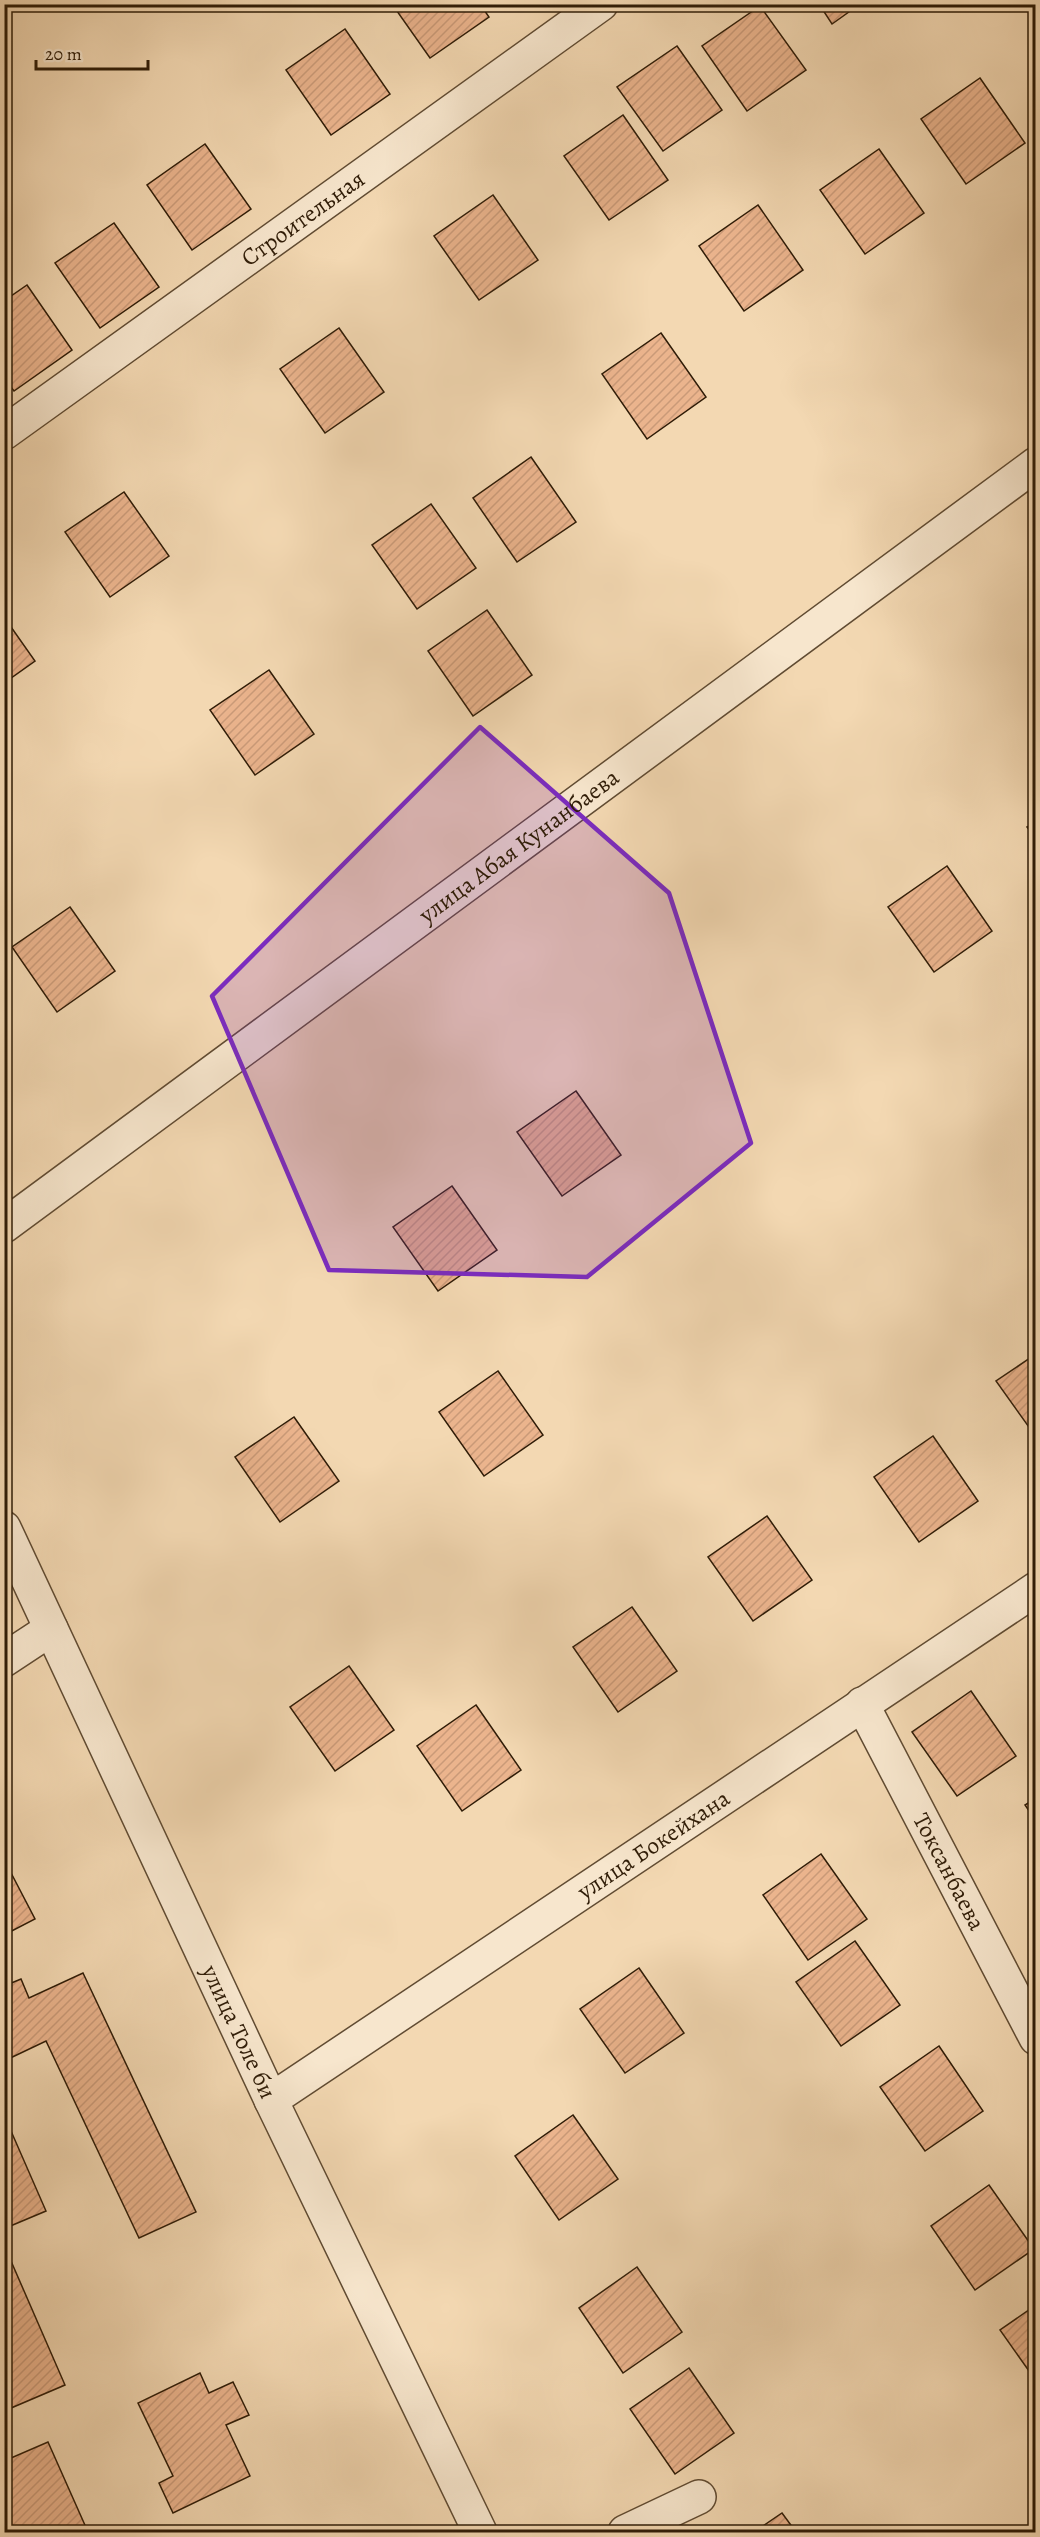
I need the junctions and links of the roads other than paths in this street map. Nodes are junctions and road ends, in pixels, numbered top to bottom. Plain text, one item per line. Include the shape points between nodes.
1 (602, 4) edge
2 (4, 434) edge
3 (1035, 465) edge
4 (4, 1226) edge
5 (4, 1528) edge
6 (1035, 1589) edge
7 (51, 1629) junction
8 (4, 1660) edge
9 (862, 1704) junction
10 (1035, 2038) edge
11 (271, 2100) junction
12 (699, 2497) dead end
13 (480, 2532) edge
14 (625, 2532) edge

1 - 2 street, Строительная
3 - 4 street, улица Абая Кунанбаева
5 - 7 street, улица Толе би
6 - 9 street, улица Бокейхана
7 - 8 street
7 - 11 street, улица Толе би
9 - 10 street, Токсанбаева
9 - 11 street, улица Бокейхана
11 - 13 street, улица Толе би
12 - 14 street

